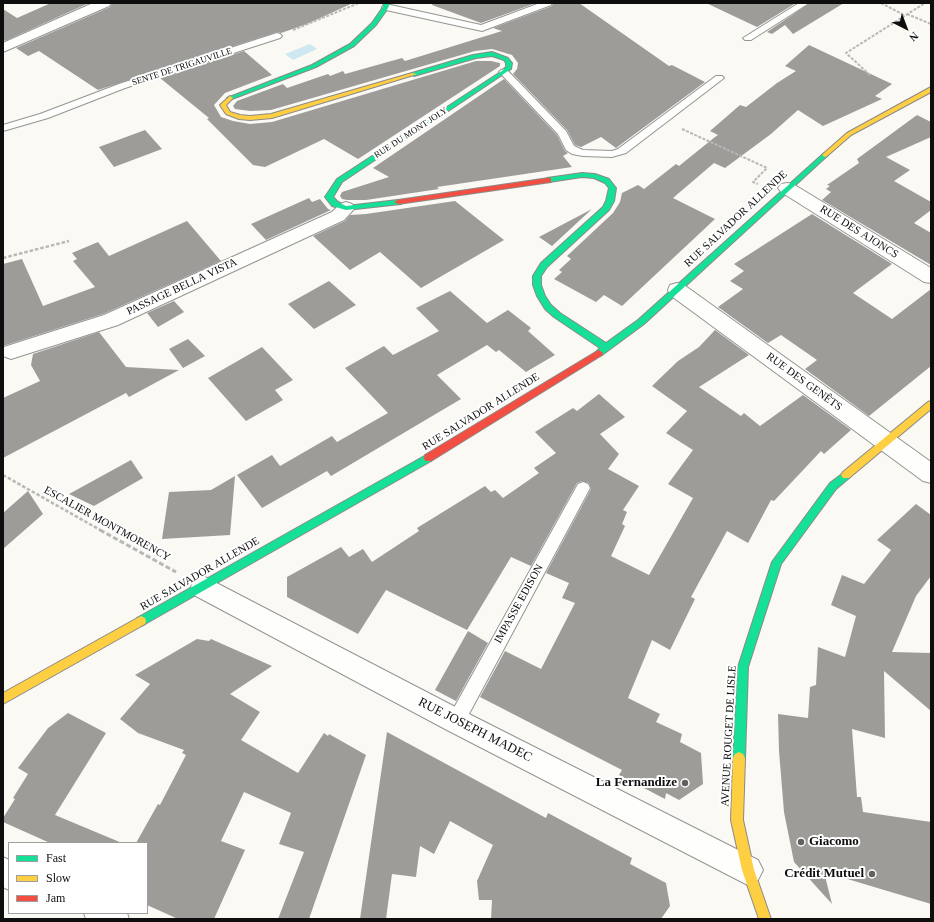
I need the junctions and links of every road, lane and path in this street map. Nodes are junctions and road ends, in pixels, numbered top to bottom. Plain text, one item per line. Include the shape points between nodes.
1 (104, 3) edge
2 (359, 3) edge
3 (548, 3) edge
4 (805, 3) edge
5 (882, 3) edge
6 (925, 3) edge
7 (387, 5) edge
8 (905, 14) junction
9 (931, 24) edge
10 (277, 36) joint
11 (748, 38) dead end
12 (3, 48) edge
13 (504, 72) junction
14 (870, 75) dead end
15 (719, 78) dead end
16 (931, 89) edge
17 (663, 120) junction
18 (3, 128) edge
19 (753, 182) dead end
20 (787, 188) junction
21 (346, 208) junction
22 (69, 241) dead end
23 (3, 258) edge
24 (931, 277) edge
25 (677, 290) junction
26 (607, 348) junction
27 (12, 352) dead end
28 (931, 404) edge
29 (886, 441) junction
30 (931, 474) edge
31 (3, 475) edge
32 (583, 488) dead end
33 (203, 587) junction
34 (3, 699) edge
35 (456, 721) junction
36 (748, 870) junction
37 (102, 914) edge
38 (114, 919) edge
39 (765, 919) edge

1 - 12 street
2 - 10 path
3 - 7 lane via 482,28
4 - 11 lane
5 - 8 path
6 - 8 path
7 - 13 street via 374,24 352,45 314,66 231,97 223,105 228,113 250,118 272,116 485,54 506,59 509,68
8 - 9 path
8 - 14 path via 846,53
10 - 18 lane, SENTE DE TRIGAUVILLE
13 - 17 lane via 562,133 567,145 576,152 612,154 622,151
13 - 21 street, RUE DU MONT JOLY via 339,181 329,197 335,204
15 - 17 lane
16 - 20 street, RUE SALVADOR ALLENDE via 849,134
17 - 19 path via 767,168
20 - 24 street, RUE DES AJONCS
20 - 25 street, RUE SALVADOR ALLENDE
21 - 26 street via 582,175 595,176 607,181 613,188 606,208 544,265 537,276 537,285 548,307
21 - 27 street, PASSAGE BELLA VISTA via 338,216 111,320
22 - 23 path
25 - 26 street, RUE SALVADOR ALLENDE
25 - 29 street, RUE DES GENÊTS
26 - 33 street, RUE SALVADOR ALLENDE via 442,450
28 - 29 street, AVENUE ROUGET DE LISLE
29 - 30 street, RUE DES GENÊTS
29 - 36 street, AVENUE ROUGET DE LISLE via 833,486 777,562 743,667 737,820
31 - 33 path, ESCALIER MONTMORENCY
32 - 35 lane, IMPASSE EDISON
33 - 34 street, RUE SALVADOR ALLENDE
33 - 35 street, RUE JOSEPH MADEC
35 - 36 street, RUE JOSEPH MADEC
36 - 39 street, AVENUE ROUGET DE LISLE
37 - 38 street

